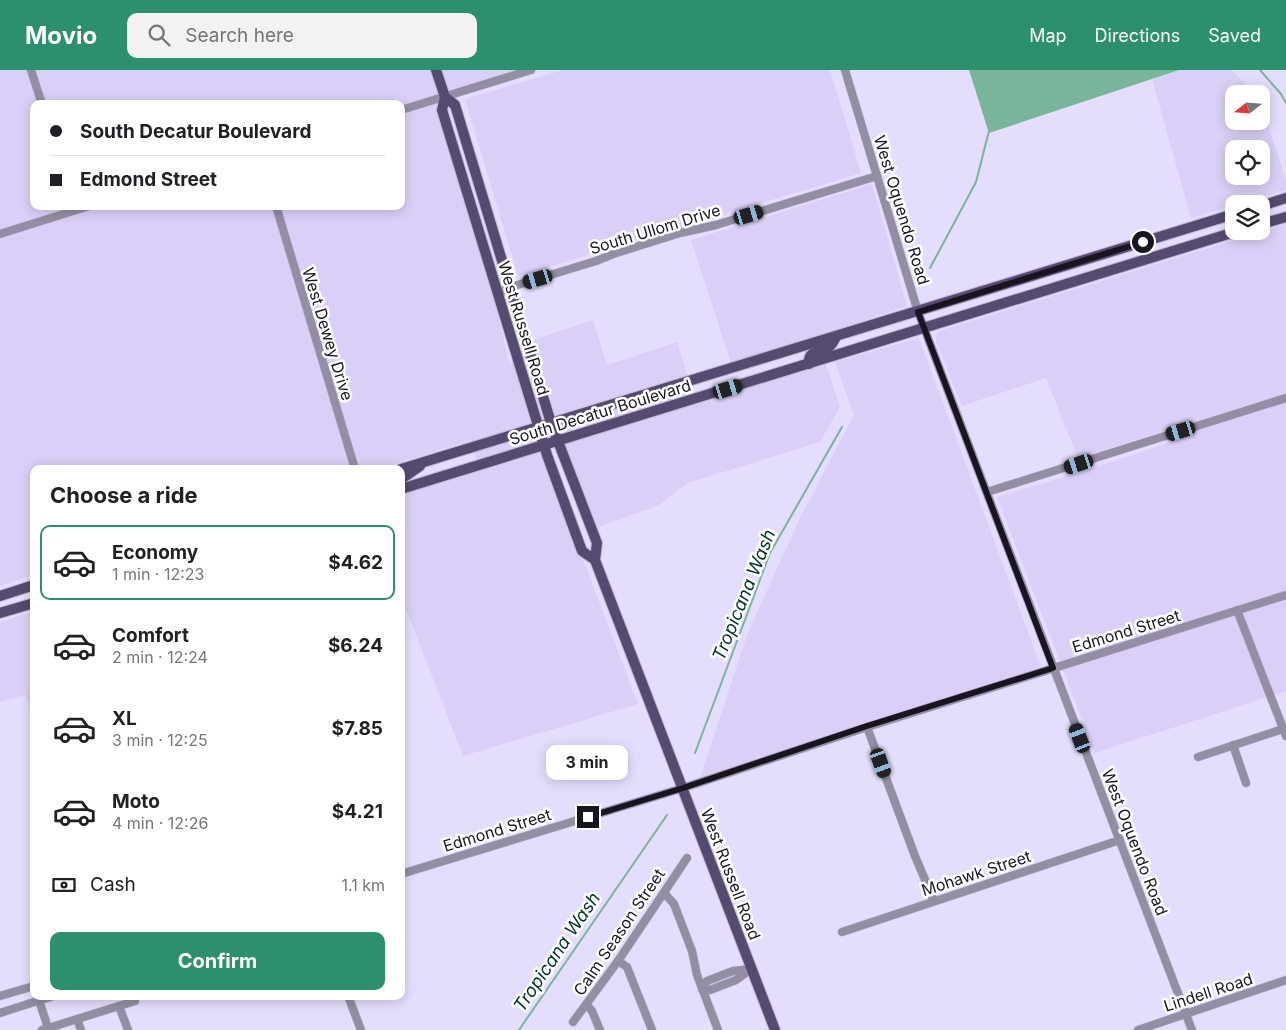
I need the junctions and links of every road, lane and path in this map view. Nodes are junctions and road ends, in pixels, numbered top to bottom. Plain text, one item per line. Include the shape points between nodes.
1 (31, 70) edge
2 (436, 70) edge
3 (531, 70) edge
4 (844, 70) edge
5 (444, 97) junction
6 (41, 100) edge
7 (405, 109) edge
8 (877, 176) junction
9 (1286, 198) edge
10 (1270, 203) edge
11 (70, 210) edge
12 (277, 210) edge
13 (1225, 217) edge
14 (1286, 217) edge
15 (1270, 221) edge
16 (0, 234) edge
17 (1225, 235) edge
18 (511, 287) junction
19 (498, 293) junction
20 (918, 312) junction
21 (924, 328) junction
22 (836, 336) junction
23 (809, 364) junction
24 (1286, 398) edge
25 (552, 423) junction
26 (538, 427) junction
27 (558, 441) junction
28 (544, 445) junction
29 (427, 461) junction
30 (354, 465) edge
31 (405, 468) edge
32 (405, 476) edge
33 (405, 488) edge
34 (987, 492) junction
35 (595, 560) junction
36 (30, 586) edge
37 (1286, 595) edge
38 (0, 596) edge
39 (30, 604) edge
40 (1238, 610) junction
41 (0, 613) edge
42 (1053, 668) junction
43 (867, 726) junction
44 (1285, 731) edge
45 (1234, 745) junction
46 (1198, 757) dead end
47 (1246, 783) dead end
48 (683, 788) junction
49 (1120, 840) junction
50 (687, 858) dead end
51 (405, 873) edge
52 (664, 893) junction
53 (934, 901) junction
54 (842, 932) dead end
55 (618, 961) junction
56 (751, 969) junction
57 (1286, 980) edge
58 (30, 987) edge
59 (702, 989) junction
60 (18, 990) junction
61 (0, 996) edge
62 (35, 1000) edge
63 (39, 1000) edge
64 (350, 1000) edge
65 (135, 1001) dead end
66 (587, 1005) junction
67 (23, 1006) junction
68 (118, 1006) junction
69 (0, 1013) edge
70 (1186, 1014) junction
71 (77, 1019) junction
72 (574, 1022) dead end
73 (45, 1029) edge
74 (81, 1030) edge
75 (128, 1030) edge
76 (361, 1030) edge
77 (600, 1030) edge
78 (652, 1030) edge
79 (718, 1030) edge
80 (775, 1030) edge
81 (1138, 1030) edge
82 (1192, 1030) edge

1 - 6 street
2 - 5 main road, West Russell Road
3 - 5 street
4 - 8 street, West Oquendo Road
5 - 7 street
5 - 18 main road, West Russell Road via 455,105
5 - 19 main road, West Russell Road via 442,110
8 - 18 street, South Ullom Drive via 680,233
8 - 20 street, West Oquendo Road
9 - 10 main road
11 - 16 street
12 - 30 street, West Dewey Drive
13 - 20 main road, South Decatur Boulevard
14 - 15 main road
17 - 21 main road, South Decatur Boulevard
18 - 19 street, South Ullom Drive
18 - 25 main road, West Russell Road
19 - 26 main road, West Russell Road
20 - 21 street, West Oquendo Road
20 - 22 main road, South Decatur Boulevard
21 - 23 main road, South Decatur Boulevard
21 - 34 street, West Oquendo Road
22 - 23 main road via 828,348 810,356
22 - 25 main road, South Decatur Boulevard
23 - 27 main road, South Decatur Boulevard
24 - 34 street
25 - 26 main road, South Decatur Boulevard
25 - 27 main road, West Russell Road
26 - 28 main road, West Russell Road
26 - 29 main road, South Decatur Boulevard
27 - 28 main road, South Decatur Boulevard
27 - 35 main road, West Russell Road via 597,543
28 - 33 main road, South Decatur Boulevard
28 - 35 main road, West Russell Road via 582,551
29 - 31 main road, South Decatur Boulevard
29 - 32 main road
34 - 42 street, West Oquendo Road
35 - 48 main road, West Russell Road
36 - 38 main road
37 - 40 street, Edmond Street
39 - 41 main road
40 - 42 street, Edmond Street
40 - 44 street
42 - 43 street, Edmond Street
42 - 49 street, West Oquendo Road
43 - 48 street, Edmond Street
43 - 53 street
44 - 45 street
45 - 46 street
45 - 47 street
48 - 51 street, Edmond Street
48 - 56 main road, West Russell Road
49 - 53 street, Mohawk Street
49 - 70 street, West Oquendo Road
50 - 52 street, Calm Season Street
52 - 55 street, Calm Season Street
52 - 59 street via 674,904
53 - 54 street, Mohawk Street
55 - 66 street, Calm Season Street
55 - 78 street via 627,968
56 - 59 street via 736,980 710,990
56 - 80 main road, West Russell Road
57 - 70 street, Lindell Road
58 - 60 street
59 - 79 street
60 - 61 street
60 - 67 street
62 - 67 street
63 - 73 street
64 - 76 street
65 - 68 street
66 - 72 street, Calm Season Street
66 - 77 street
67 - 69 street
68 - 71 street
68 - 75 street
70 - 81 street, Lindell Road
70 - 82 street, West Oquendo Road
71 - 73 street
71 - 74 street

